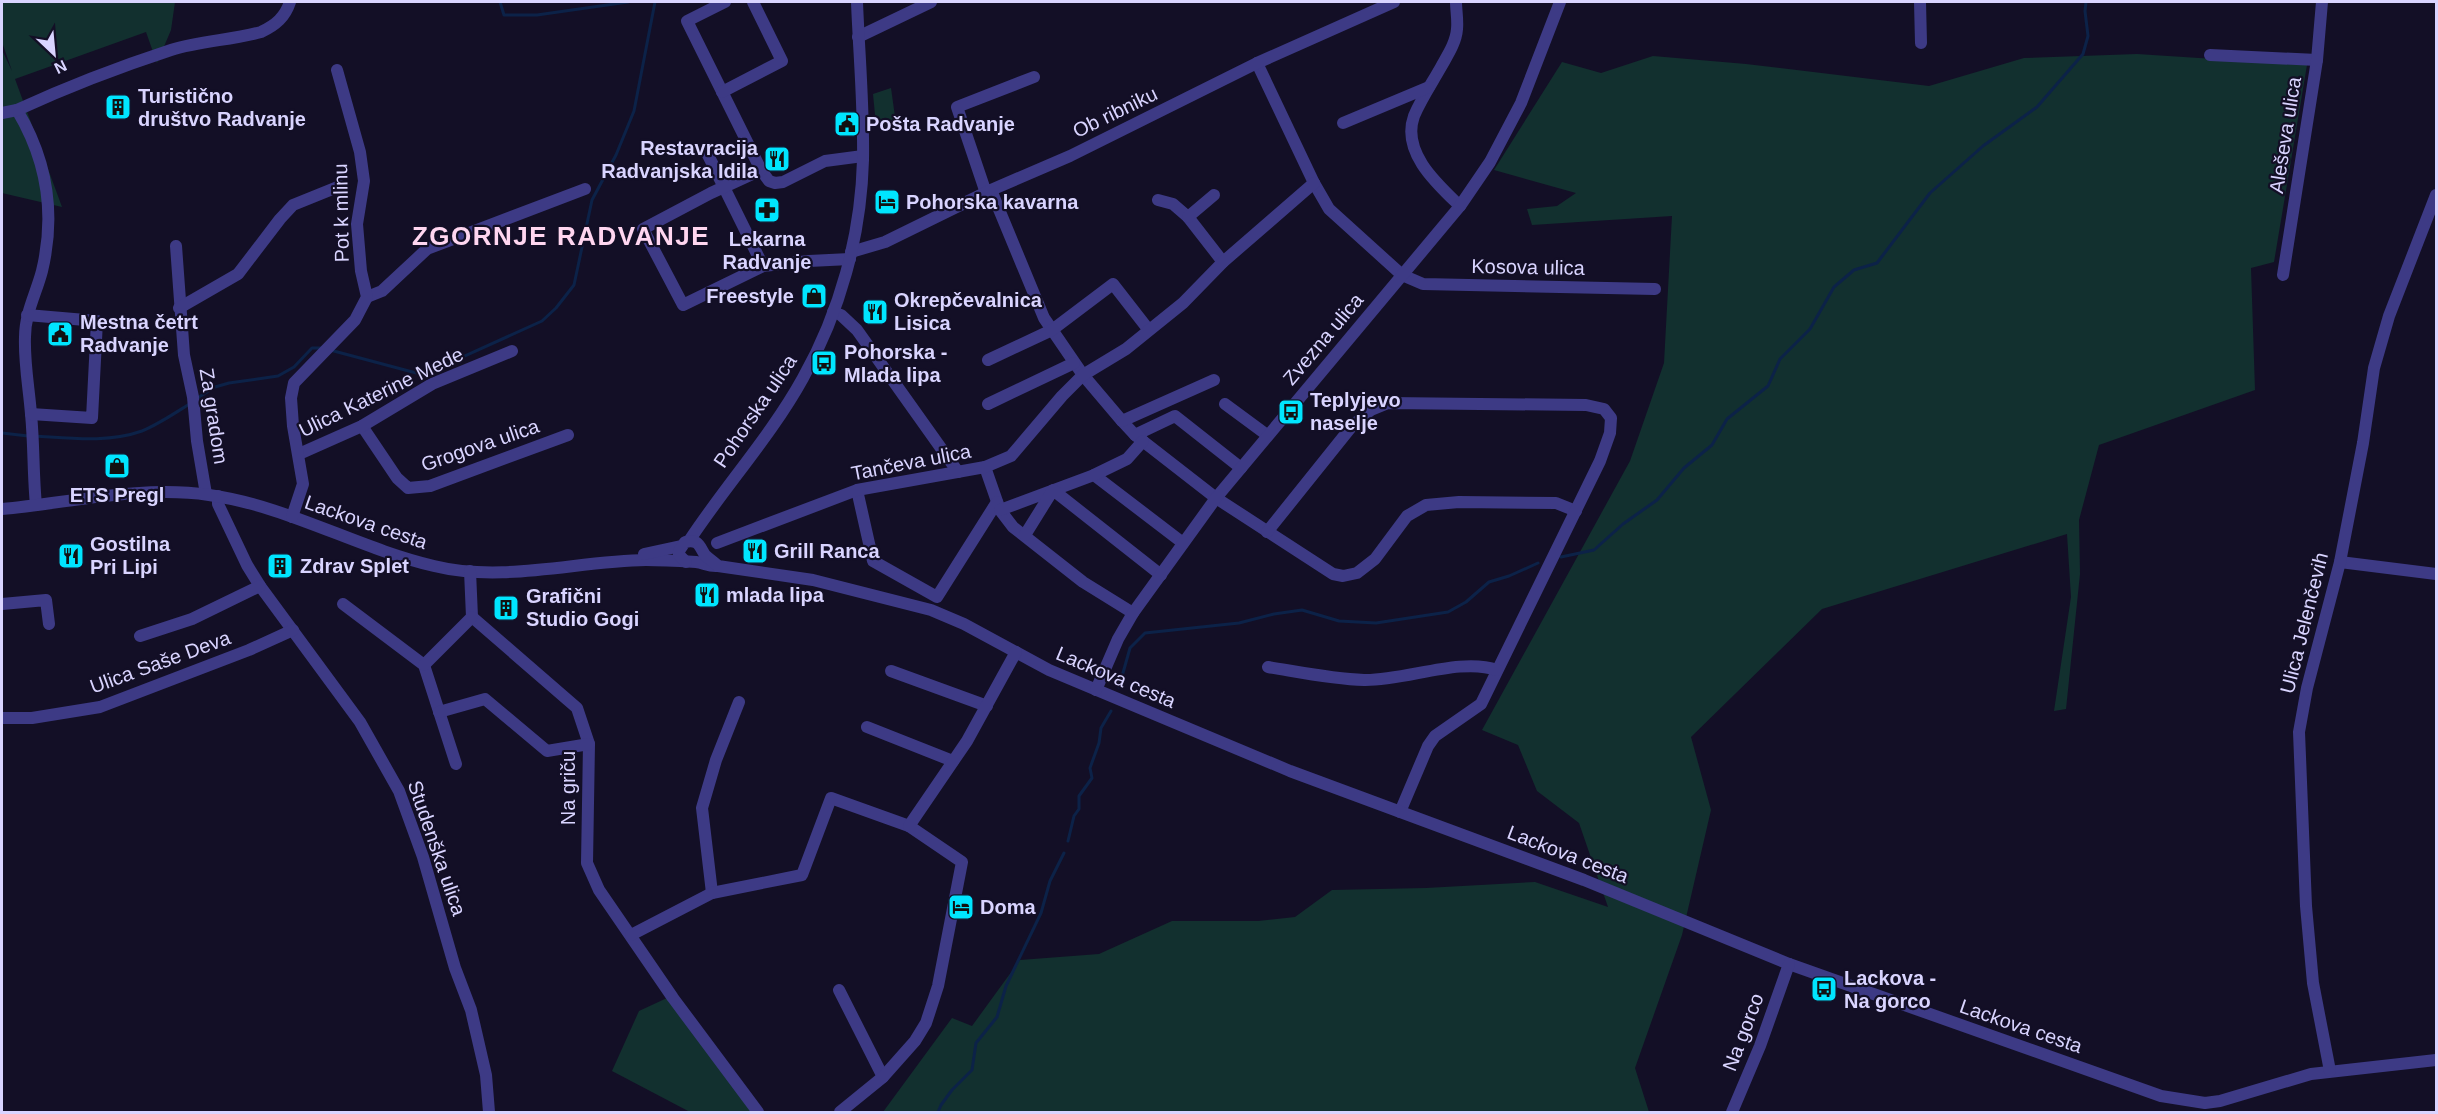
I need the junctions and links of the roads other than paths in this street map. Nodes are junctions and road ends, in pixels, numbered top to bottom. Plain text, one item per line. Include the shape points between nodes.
1 (290, 2) edge
2 (724, 2) edge
3 (753, 2) edge
4 (857, 2) edge
5 (931, 2) edge
6 (1394, 2) edge
7 (1456, 2) edge
8 (1560, 2) edge
9 (1920, 2) edge
10 (2322, 2) edge
11 (858, 38) junction
12 (1921, 43) dead end
13 (2210, 55) dead end
14 (2317, 60) junction
15 (1257, 63) junction
16 (337, 70) dead end
17 (1034, 77) dead end
18 (1430, 87) junction
19 (722, 92) junction
20 (17, 110) junction
21 (2, 113) edge
22 (1343, 123) dead end
23 (708, 155) dead end
24 (863, 156) junction
25 (761, 170) junction
26 (1314, 183) junction
27 (340, 186) dead end
28 (724, 187) junction
29 (585, 189) dead end
30 (988, 191) junction
31 (1214, 195) dead end
32 (2436, 195) edge
33 (1158, 200) dead end
34 (1460, 206) junction
35 (1188, 218) junction
36 (176, 246) dead end
37 (851, 255) junction
38 (1223, 262) junction
39 (763, 266) junction
40 (1402, 275) junction
41 (2283, 275) dead end
42 (1655, 289) dead end
43 (367, 297) junction
44 (179, 308) junction
45 (833, 312) junction
46 (27, 315) junction
47 (1148, 329) junction
48 (1052, 330) junction
49 (512, 351) dead end
50 (988, 360) dead end
51 (1074, 363) junction
52 (1083, 375) junction
53 (1214, 380) dead end
54 (988, 404) dead end
55 (1225, 404) dead end
56 (32, 414) junction
57 (1122, 421) junction
58 (362, 426) junction
59 (568, 435) dead end
60 (1267, 435) junction
61 (1139, 438) junction
62 (299, 454) junction
63 (985, 467) junction
64 (1241, 468) junction
65 (958, 472) junction
66 (1094, 475) junction
67 (857, 490) junction
68 (1053, 490) junction
69 (212, 495) junction
70 (1216, 498) junction
71 (36, 505) junction
72 (998, 506) junction
73 (2, 509) edge
74 (1576, 511) junction
75 (292, 517) junction
76 (1267, 532) junction
77 (1025, 535) junction
78 (717, 543) dead end
79 (1184, 543) junction
80 (693, 551) junction
81 (2340, 562) junction
82 (470, 571) junction
83 (1161, 574) junction
84 (2436, 574) edge
85 (260, 586) junction
86 (2, 604) edge
87 (343, 604) dead end
88 (1133, 613) junction
89 (472, 617) junction
90 (50, 624) dead end
91 (292, 630) junction
92 (140, 636) dead end
93 (1016, 652) junction
94 (424, 665) junction
95 (1268, 667) dead end
96 (1497, 670) junction
97 (891, 671) dead end
98 (1096, 690) junction
99 (739, 702) dead end
100 (987, 706) junction
101 (440, 712) junction
102 (2, 718) edge
103 (867, 727) dead end
104 (589, 744) junction
105 (953, 761) junction
106 (456, 764) dead end
107 (1400, 812) junction
108 (909, 826) junction
109 (712, 893) junction
110 (631, 935) junction
111 (1789, 964) junction
112 (839, 990) dead end
113 (2436, 1060) edge
114 (2330, 1071) junction
115 (883, 1077) junction
116 (489, 1113) edge
117 (758, 1113) edge
118 (840, 1113) edge
119 (1732, 1113) edge

1 - 20 street via 274,26 261,32 172,50
2 - 19 street via 687,21
3 - 19 street via 782,61
4 - 11 street, Pohorska ulica
5 - 11 street
6 - 15 street, Ob ribniku
7 - 18 street via 1457,31
8 - 34 street, Zvezna ulica via 1521,103 1490,162
9 - 12 street
10 - 14 street, Aleševa ulica
11 - 24 street, Pohorska ulica
13 - 14 street
14 - 41 street, Aleševa ulica
15 - 26 street
15 - 30 street, Ob ribniku via 1070,156
16 - 43 street, Pot k mlinu via 364,181 357,224
17 - 30 street via 957,107
18 - 22 street
18 - 34 street via 1414,116 1412,143 1438,185
19 - 25 street
20 - 21 street
20 - 46 street via 40,158 48,211 47,245
23 - 28 street
24 - 25 street via 825,161 783,182 769,181
24 - 37 street, Pohorska ulica
25 - 28 street
26 - 38 street, Tančeva ulica
26 - 40 street via 1329,208
27 - 44 street via 293,205 238,273
28 - 39 street
28 - 39 street via 643,229 683,306
29 - 43 street via 427,249 382,291
30 - 37 street, Ob ribniku
30 - 48 street
31 - 35 street
32 - 81 street, Ulica Jelenčevih via 2389,316 2374,368
33 - 35 street via 1173,204
34 - 40 street, Zvezna ulica
35 - 38 street
36 - 44 street, Za gradom
37 - 39 street
37 - 45 street, Pohorska ulica
38 - 47 street, Tančeva ulica via 1183,303
40 - 42 street, Kosova ulica via 1423,284
40 - 60 street, Zvezna ulica
43 - 62 street via 355,320 299,377 292,391
44 - 69 street, Za gradom via 184,355
45 - 65 street via 857,330
45 - 80 street, Pohorska ulica via 792,397 702,525
46 - 56 street via 25,337
46 - 56 street via 98,321 92,418
47 - 48 street via 1113,284
47 - 52 street, Tančeva ulica via 1126,349
48 - 50 street
48 - 51 street
49 - 58 street, Ulica Katerine Mede via 432,384
51 - 52 street
51 - 54 street
52 - 57 street
52 - 63 street, Tančeva ulica via 1011,456
53 - 57 street
55 - 60 street
56 - 71 street
57 - 61 street
58 - 59 street, Grogova ulica via 408,488 430,486
58 - 62 street, Ulica Katerine Mede
60 - 64 street, Zvezna ulica
61 - 64 street via 1175,416
61 - 66 street via 1127,459
61 - 70 street
62 - 75 street via 303,484
63 - 65 street, Tančeva ulica
63 - 72 street
64 - 70 street, Zvezna ulica
65 - 67 street, Tančeva ulica
66 - 68 street
66 - 79 street
67 - 72 street via 873,561 937,597
67 - 78 street, Tančeva ulica
68 - 72 street
68 - 77 street
68 - 83 street
69 - 71 street, Lackova cesta via 137,494
69 - 75 street, Lackova cesta
69 - 85 street, Studenška ulica
70 - 76 street
70 - 79 street, Zvezna ulica
71 - 73 street, Lackova cesta
72 - 77 street via 1013,527
74 - 76 street via 1556,503 1426,505 1407,516 1375,560 1357,573 1343,576 1333,574
74 - 76 street via 1610,433 1611,418 1604,409 1509,402 1388,403 1371,410 1352,426
74 - 96 street
75 - 82 street, Lackova cesta via 400,557
77 - 88 street via 1083,582
79 - 83 street, Zvezna ulica
80 - 82 street, Lackova cesta via 501,573
80 - 93 street, Lackova cesta via 718,566 813,580 931,610
81 - 84 street
81 - 114 street, Ulica Jelenčevih via 2299,732 2313,983
82 - 89 street
83 - 88 street, Zvezna ulica
85 - 91 street, Studenška ulica
85 - 92 street via 192,619
86 - 90 street via 46,600
87 - 94 street
88 - 98 street, Zvezna ulica
89 - 94 street
89 - 104 street, Na griču via 577,708
91 - 102 street, Ulica Saše Deva via 100,707 32,718
91 - 116 street, Studenška ulica via 360,722 406,808 471,1010 486,1075
93 - 98 street, Lackova cesta
93 - 100 street
94 - 101 street
95 - 96 street via 1365,680 1472,665
96 - 107 street via 1481,704 1435,736 1428,746
97 - 100 street
98 - 107 street, Lackova cesta
99 - 109 street via 702,808
100 - 105 street
101 - 104 street via 485,699 548,751
101 - 106 street
103 - 105 street
104 - 110 street, Na griču via 587,863 599,890
105 - 108 street
107 - 111 street, Lackova cesta via 1584,880
108 - 109 street via 831,798 802,875
108 - 115 street via 962,862 938,986 926,1023
109 - 110 street
110 - 117 street, Na griču
111 - 114 street, Lackova cesta via 2161,1096 2205,1103 2220,1101
111 - 119 street, Na gorco
112 - 115 street
113 - 114 street, Lackova cesta
115 - 118 street

